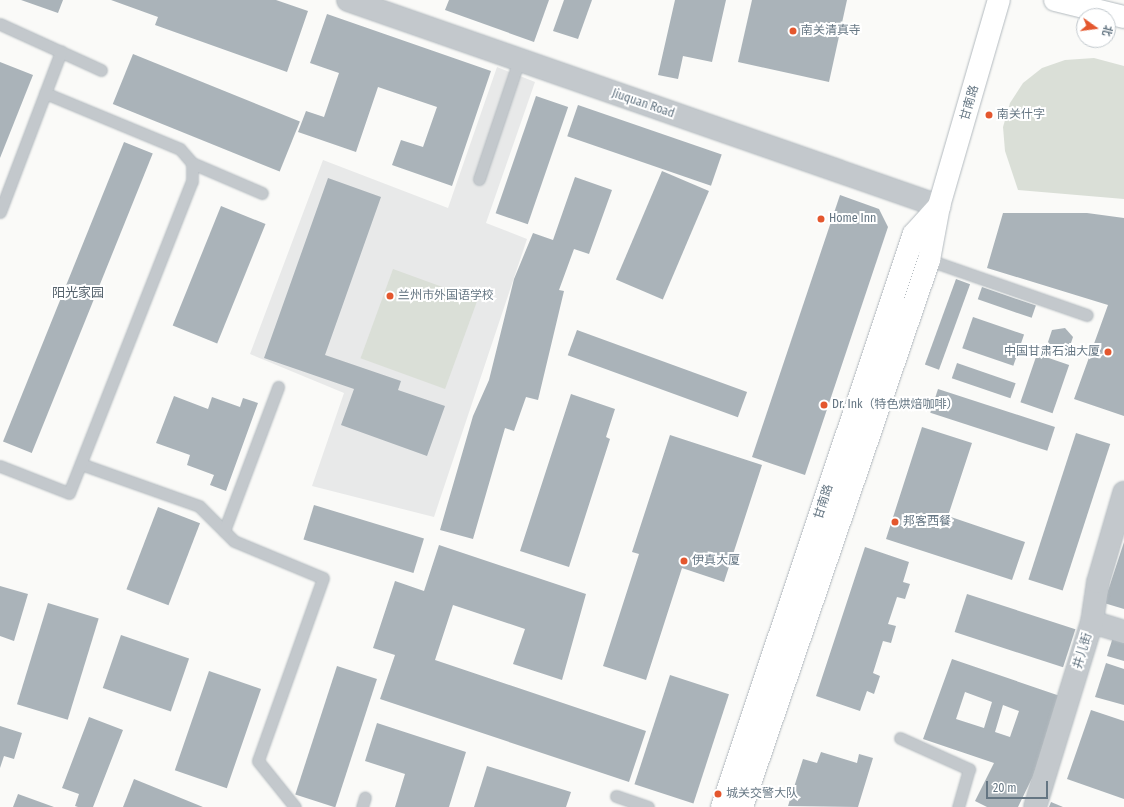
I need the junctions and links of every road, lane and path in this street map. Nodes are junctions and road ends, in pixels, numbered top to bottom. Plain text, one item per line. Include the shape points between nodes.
1 (348, 0) edge
2 (999, 0) edge
3 (1055, 0) edge
4 (1124, 17) edge
5 (0, 24) edge
6 (61, 51) junction
7 (519, 60) junction
8 (102, 70) dead end
9 (45, 93) junction
10 (192, 163) junction
11 (479, 179) dead end
12 (262, 193) dead end
13 (939, 206) junction
14 (0, 212) edge
15 (929, 260) junction
16 (1087, 315) dead end
17 (278, 387) dead end
18 (81, 464) junction
19 (0, 466) edge
20 (1124, 493) edge
21 (224, 531) junction
22 (1092, 622) junction
23 (1124, 632) edge
24 (900, 738) dead end
25 (616, 796) dead end
26 (295, 807) edge
27 (648, 807) edge
28 (722, 807) edge
29 (742, 807) edge
30 (958, 807) edge
31 (1035, 807) edge

1 - 7 street, Jiuquan Road
2 - 13 street, 甘南路
3 - 4 street
5 - 6 lane
6 - 8 lane
6 - 9 lane
7 - 11 lane
7 - 13 street, Jiuquan Road
9 - 10 lane via 180,149
9 - 14 lane
10 - 12 lane
10 - 18 lane via 192,181
13 - 15 street, 甘南路
13 - 28 street, 甘南路 via 914,234
15 - 16 lane
15 - 29 street, 甘南路
17 - 21 lane
18 - 19 lane via 69,492
18 - 21 lane via 199,506
20 - 22 street, 井儿街 via 1098,582
21 - 26 lane via 234,541 323,578 258,761
22 - 23 street
22 - 31 street, 井儿街
24 - 30 lane via 968,769
25 - 27 lane

